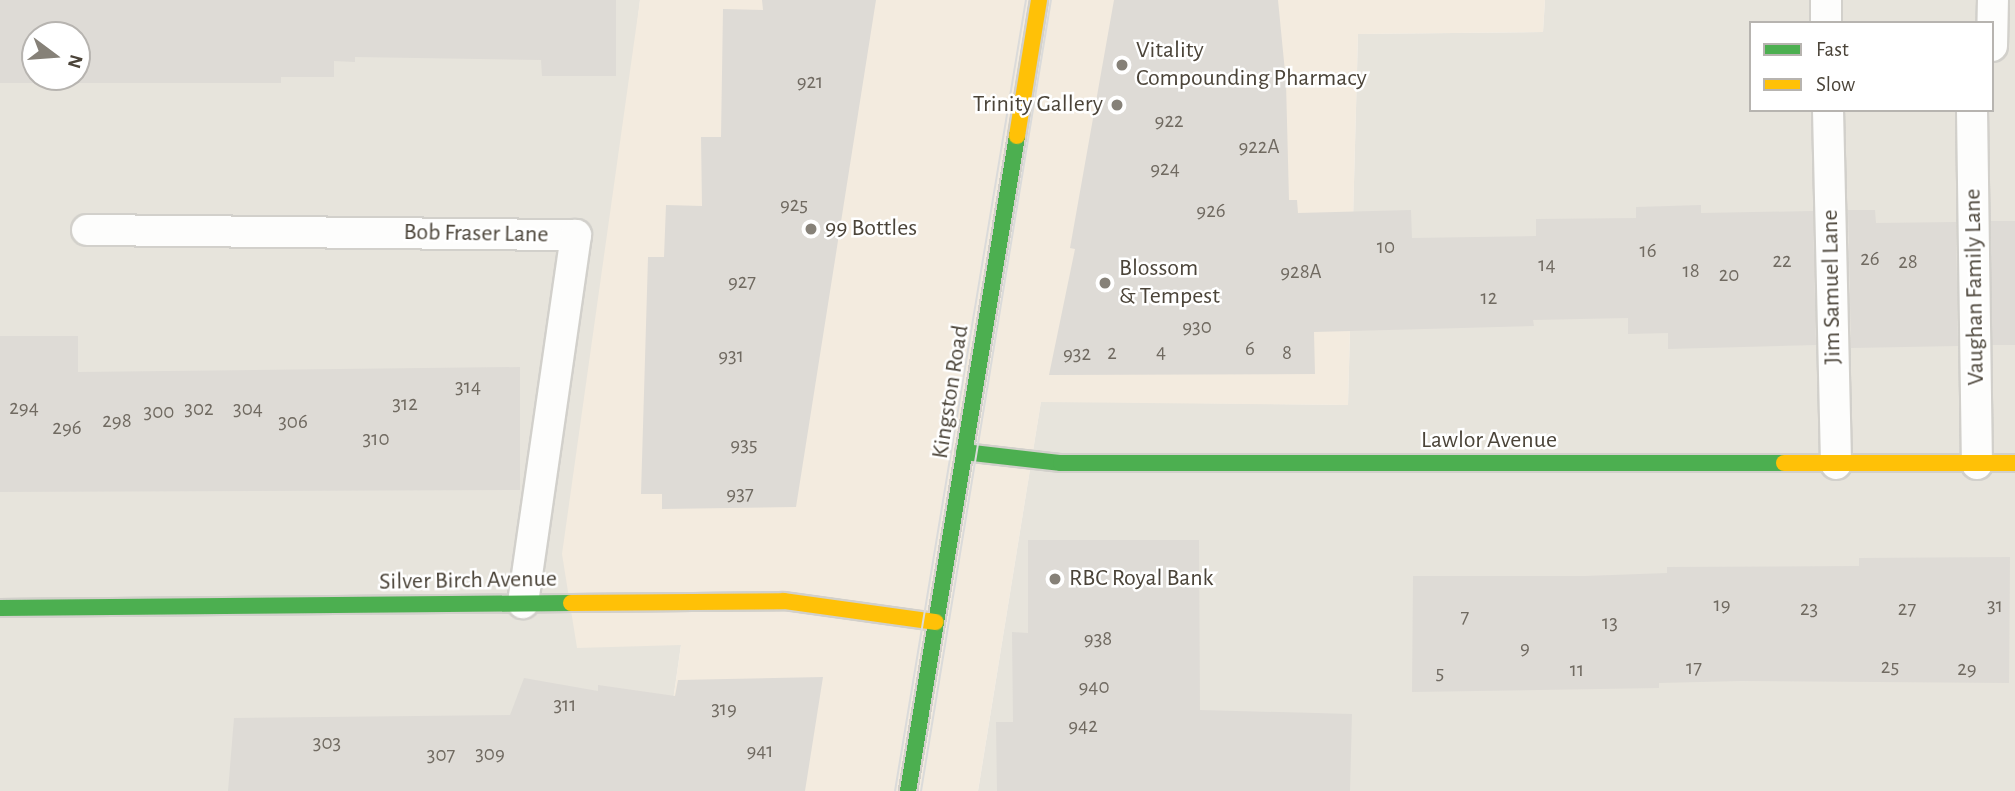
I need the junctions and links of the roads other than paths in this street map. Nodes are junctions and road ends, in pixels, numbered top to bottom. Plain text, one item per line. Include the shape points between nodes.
1 (1039, 0) edge
2 (1826, 0) edge
3 (1993, 0) edge
4 (1826, 21) edge
5 (1993, 21) edge
6 (1828, 112) edge
7 (1972, 112) edge
8 (87, 230) dead end
9 (964, 452) junction
10 (2015, 463) edge
11 (1836, 464) junction
12 (1977, 464) junction
13 (523, 603) junction
14 (0, 608) edge
15 (936, 622) junction
16 (908, 791) edge

1 - 9 street, Kingston Road
2 - 4 lane
3 - 5 lane
6 - 11 lane, Jim Samuel Lane
7 - 12 lane, Vaughan Family Lane
8 - 13 lane, Bob Fraser Lane via 576,235
9 - 11 street, Lawlor Avenue via 1061,463
9 - 15 street, Kingston Road
10 - 12 street, Lawlor Avenue
11 - 12 street, Lawlor Avenue
13 - 14 street, Silver Birch Avenue
13 - 15 street, Silver Birch Avenue via 785,601
15 - 16 street, Kingston Road

